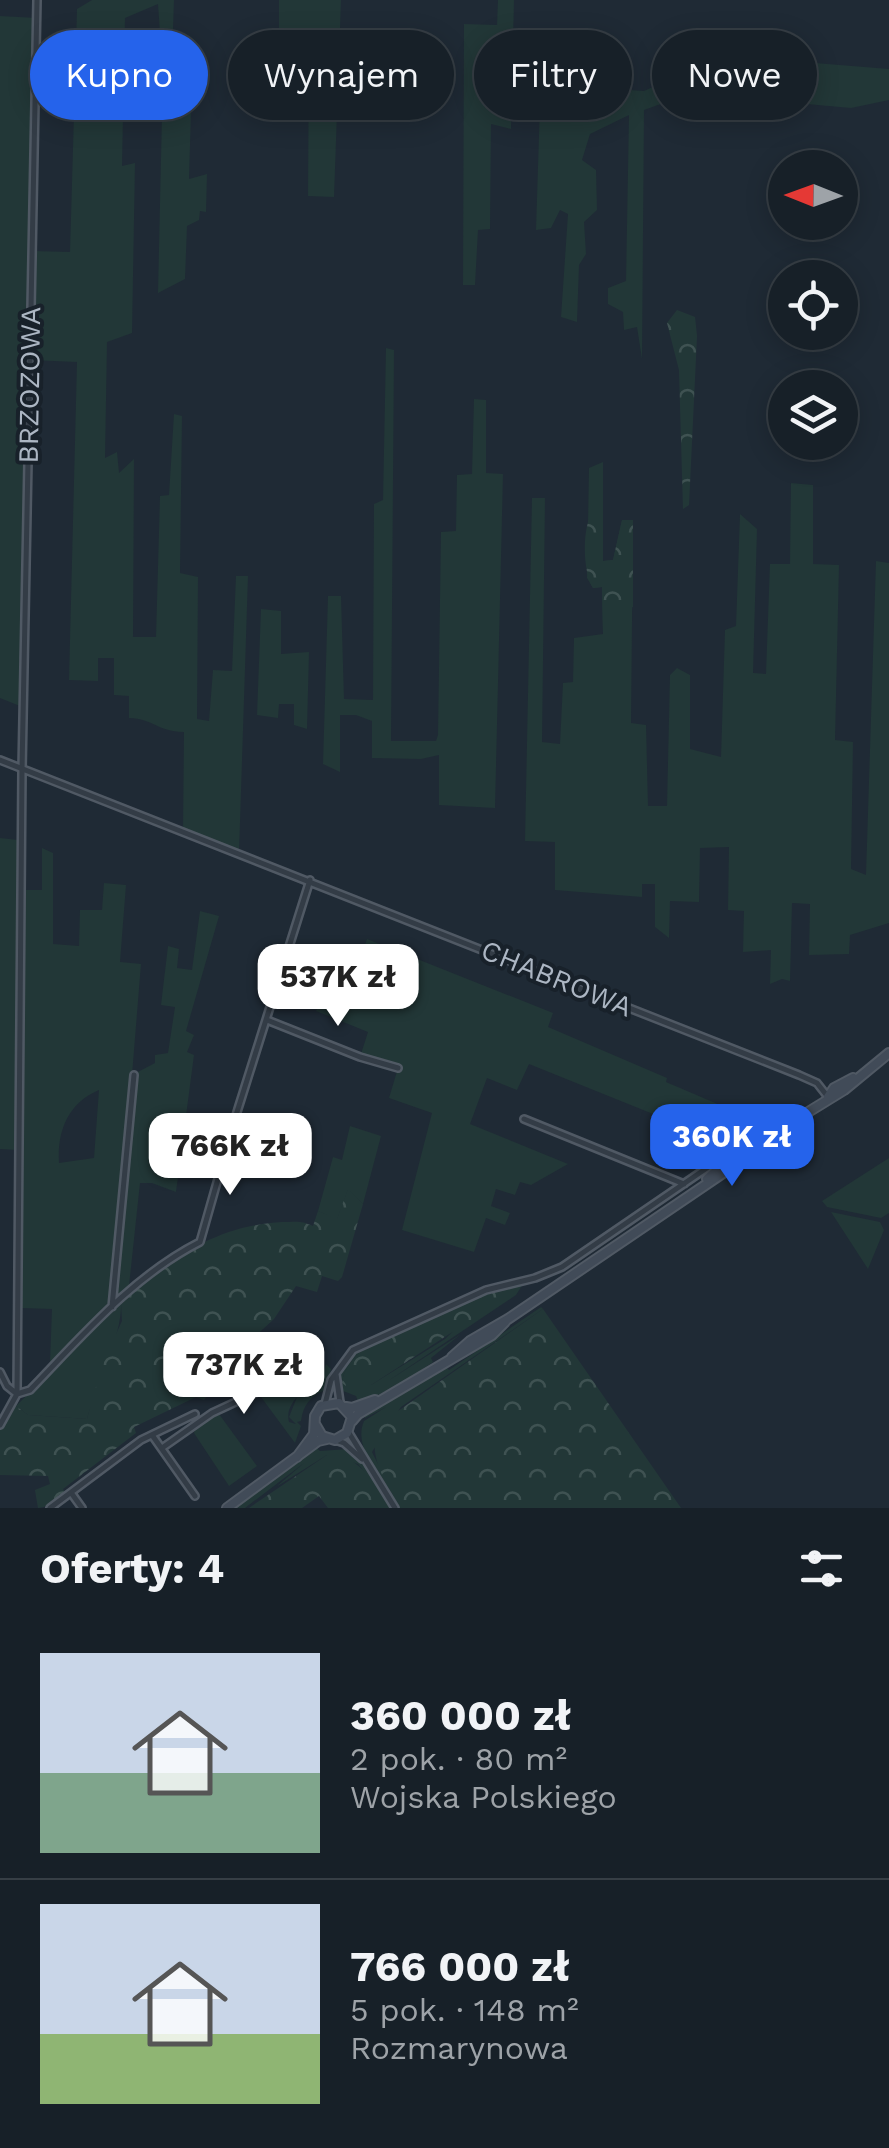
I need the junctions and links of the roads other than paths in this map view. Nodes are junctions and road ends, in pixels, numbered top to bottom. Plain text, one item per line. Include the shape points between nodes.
1 (37, 0) edge
2 (0, 760) edge
3 (22, 770) junction
4 (310, 880) junction
5 (267, 1020) junction
6 (889, 1053) edge
7 (398, 1068) dead end
8 (134, 1075) dead end
9 (828, 1097) junction
10 (524, 1119) dead end
11 (739, 1141) dead end
12 (684, 1184) junction
13 (112, 1306) junction
14 (312, 1366) dead end
15 (336, 1371) junction
16 (0, 1372) edge
17 (17, 1394) junction
18 (386, 1398) junction
19 (325, 1404) junction
20 (343, 1405) junction
21 (195, 1414) dead end
22 (315, 1424) junction
23 (0, 1425) edge
24 (350, 1426) junction
25 (152, 1434) junction
26 (331, 1439) junction
27 (162, 1448) junction
28 (296, 1457) junction
29 (364, 1460) junction
30 (71, 1493) junction
31 (196, 1496) dead end
32 (50, 1508) edge
33 (82, 1508) edge
34 (227, 1508) edge
35 (395, 1508) edge

1 - 3 street, BRZOZOWA
2 - 3 street, CHABROWA
3 - 4 street, CHABROWA
3 - 17 street, BRZOZOWA
4 - 5 street
4 - 9 street, CHABROWA via 800,1075
5 - 7 street
5 - 13 street via 200,1242
6 - 9 main road
8 - 13 street
9 - 18 main road
10 - 12 street
11 - 12 street
12 - 15 street via 562,1267 486,1290 363,1344
13 - 17 street via 30,1390
14 - 27 street via 212,1414
15 - 19 street
15 - 20 street
16 - 17 street
17 - 23 street
18 - 20 main road
18 - 24 main road
19 - 20 main road
19 - 22 main road
20 - 24 main road
21 - 25 street
22 - 26 main road
22 - 28 main road
24 - 26 main road
24 - 29 street
25 - 27 street
25 - 30 street
26 - 28 main road
26 - 29 street
27 - 31 street
28 - 34 main road
29 - 35 street
30 - 32 street
30 - 33 street

